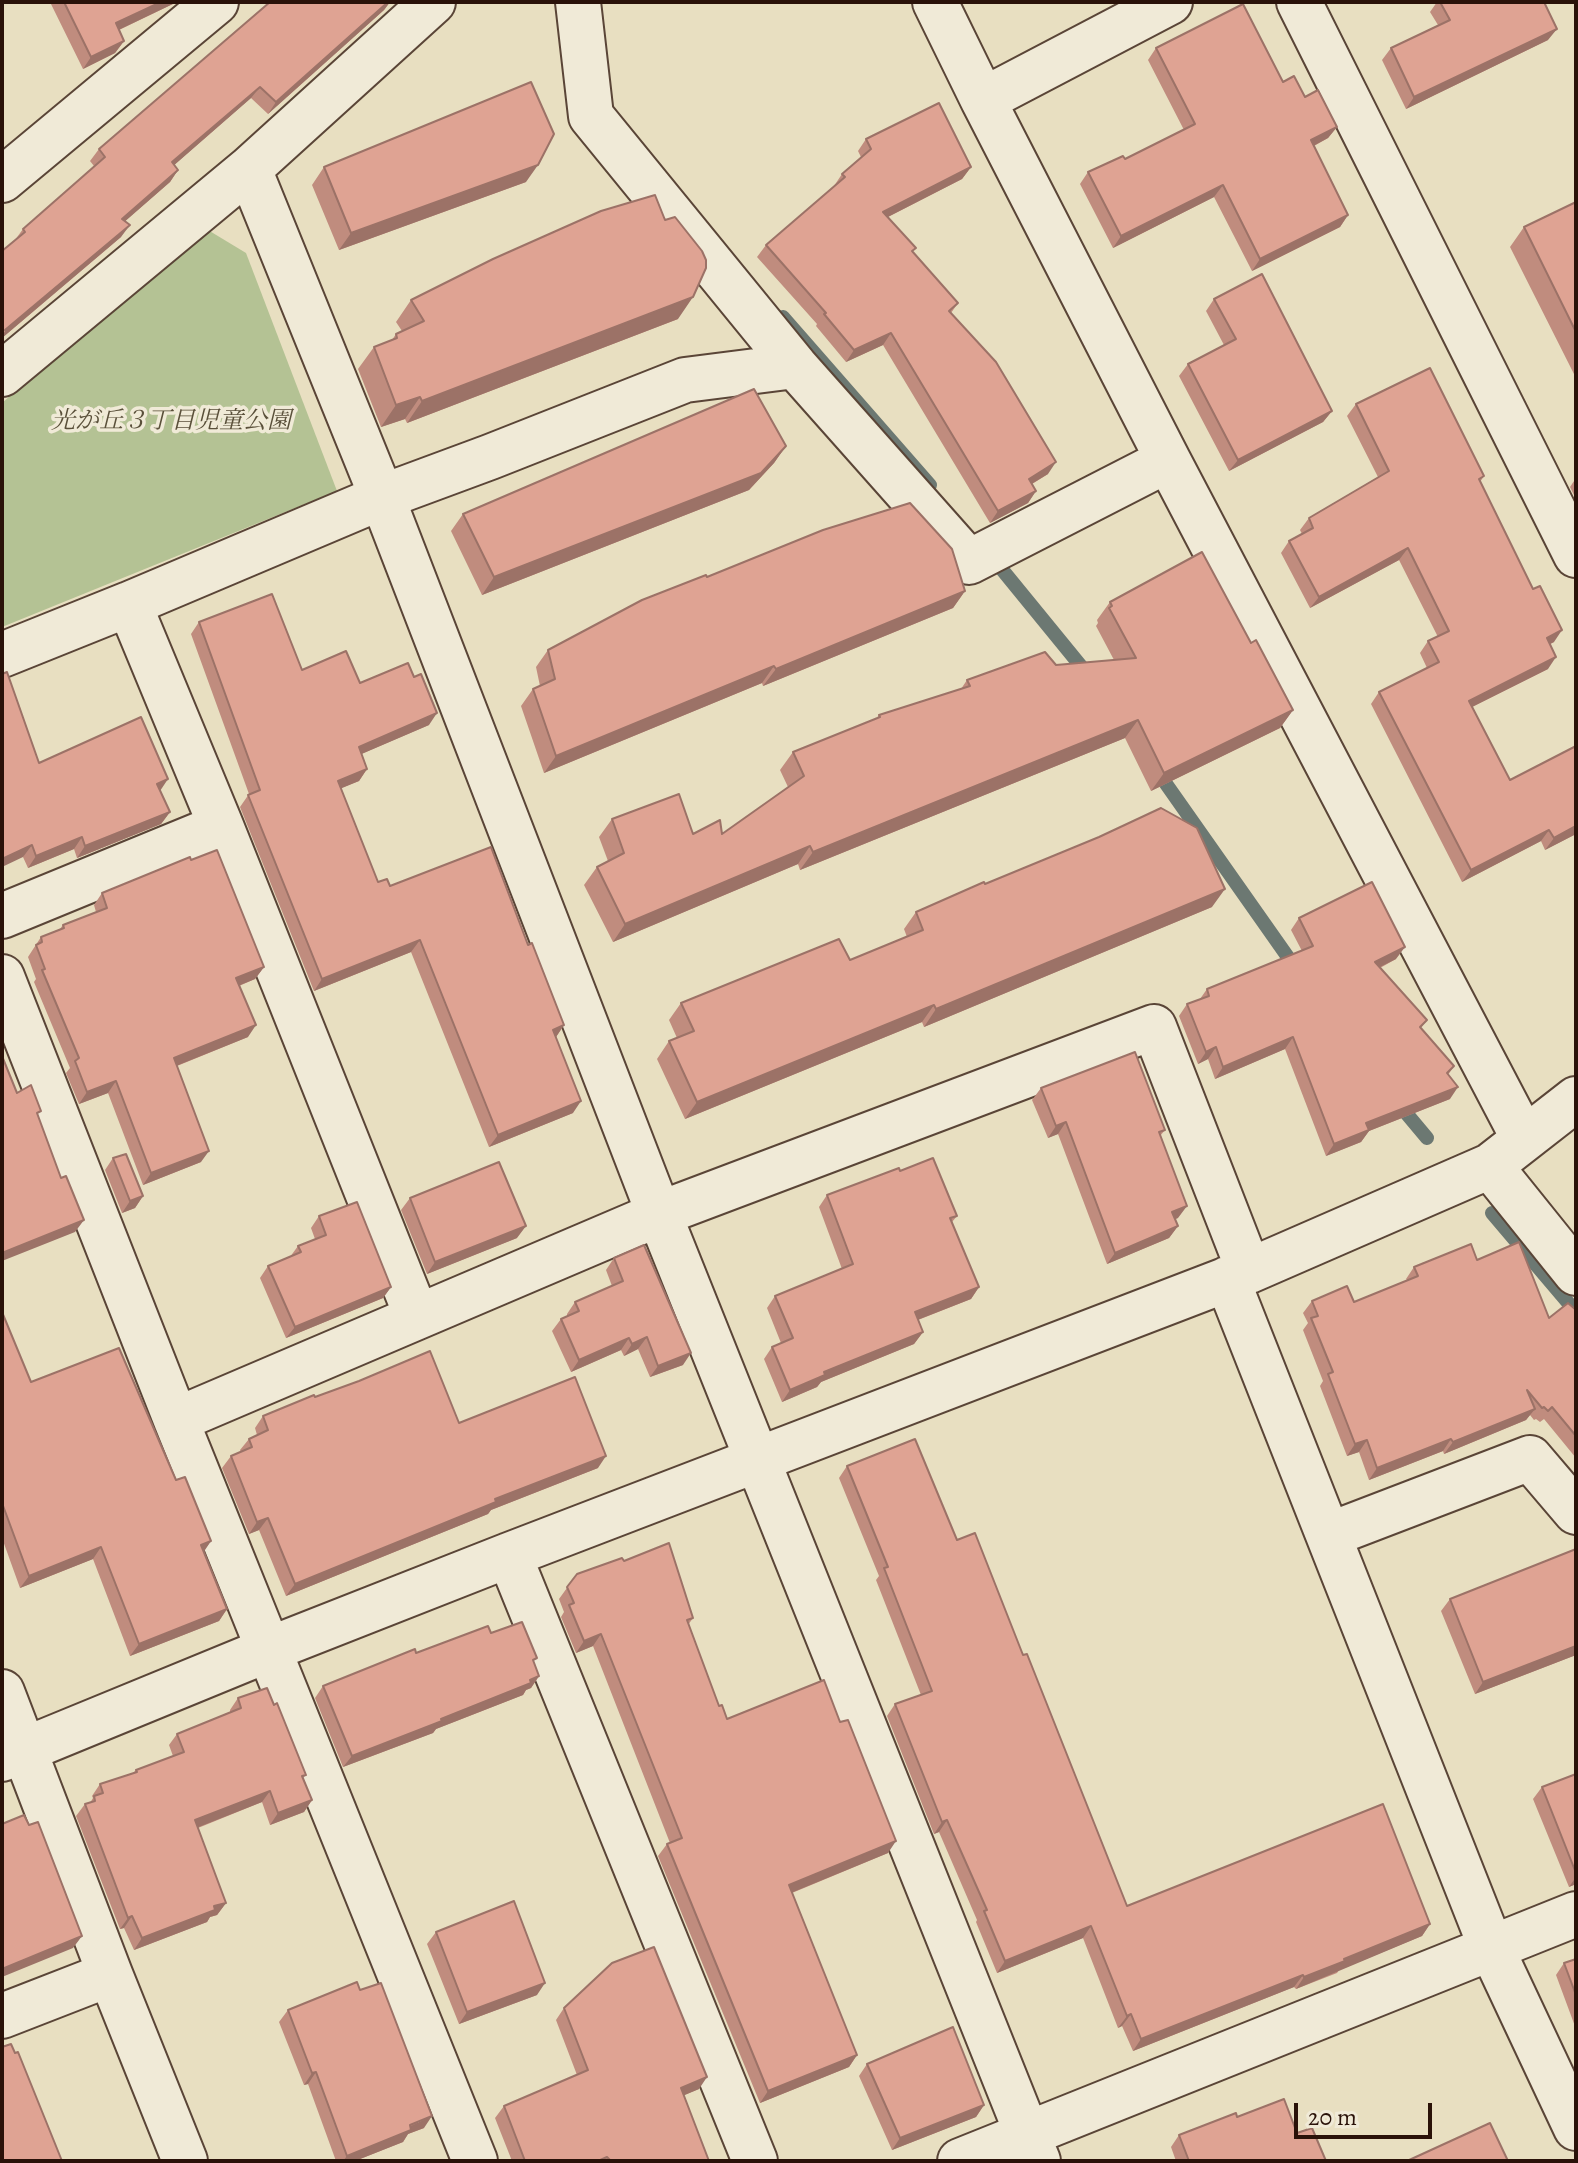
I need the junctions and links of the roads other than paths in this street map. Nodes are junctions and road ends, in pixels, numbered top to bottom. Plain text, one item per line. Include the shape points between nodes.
1 (216, 2) edge
2 (433, 2) edge
3 (578, 2) edge
4 (935, 2) edge
5 (1170, 2) edge
6 (1299, 2) edge
7 (983, 100) junction
8 (249, 169) junction
9 (2, 180) edge
10 (795, 366) junction
11 (2, 374) edge
12 (1168, 460) junction
13 (382, 497) junction
14 (1576, 555) edge
15 (129, 604) junction
16 (2, 655) edge
17 (221, 826) junction
18 (2, 916) edge
19 (2, 977) edge
20 (1576, 1099) edge
21 (1524, 1139) junction
22 (1490, 1166) junction
23 (659, 1214) junction
24 (1576, 1273) edge
25 (1238, 1275) junction
26 (417, 1317) junction
27 (176, 1420) junction
28 (758, 1461) junction
29 (1576, 1512) edge
30 (1329, 1535) junction
31 (509, 1555) junction
32 (270, 1649) junction
33 (2, 1692) edge
34 (13, 1754) edge
35 (1576, 1914) edge
36 (1491, 1947) junction
37 (110, 1974) junction
38 (2, 2016) edge
39 (1576, 2128) edge
40 (1033, 2148) edge
41 (185, 2161) edge
42 (475, 2161) edge
43 (755, 2161) edge
44 (960, 2161) edge

1 - 9 street
2 - 8 street
3 - 10 street via 591,116
4 - 7 street
5 - 7 street
6 - 14 street
7 - 12 street
8 - 11 street
8 - 13 street
10 - 12 street via 969,562
10 - 13 street via 685,380
12 - 21 street
13 - 15 street
13 - 23 street
15 - 16 street
15 - 17 street
17 - 18 street
17 - 26 street
19 - 27 street
20 - 21 street
21 - 22 street
22 - 24 street
22 - 25 street
23 - 25 street via 1154,1027
23 - 26 street
23 - 28 street
25 - 28 street
25 - 30 street
26 - 27 street
27 - 32 street
28 - 31 street
28 - 40 street
29 - 30 street via 1530,1458
30 - 36 street
31 - 32 street
31 - 43 street
32 - 34 street
32 - 42 street
33 - 34 street
34 - 37 street
35 - 36 street
36 - 39 street
36 - 40 street
37 - 38 street
37 - 41 street
40 - 44 street

